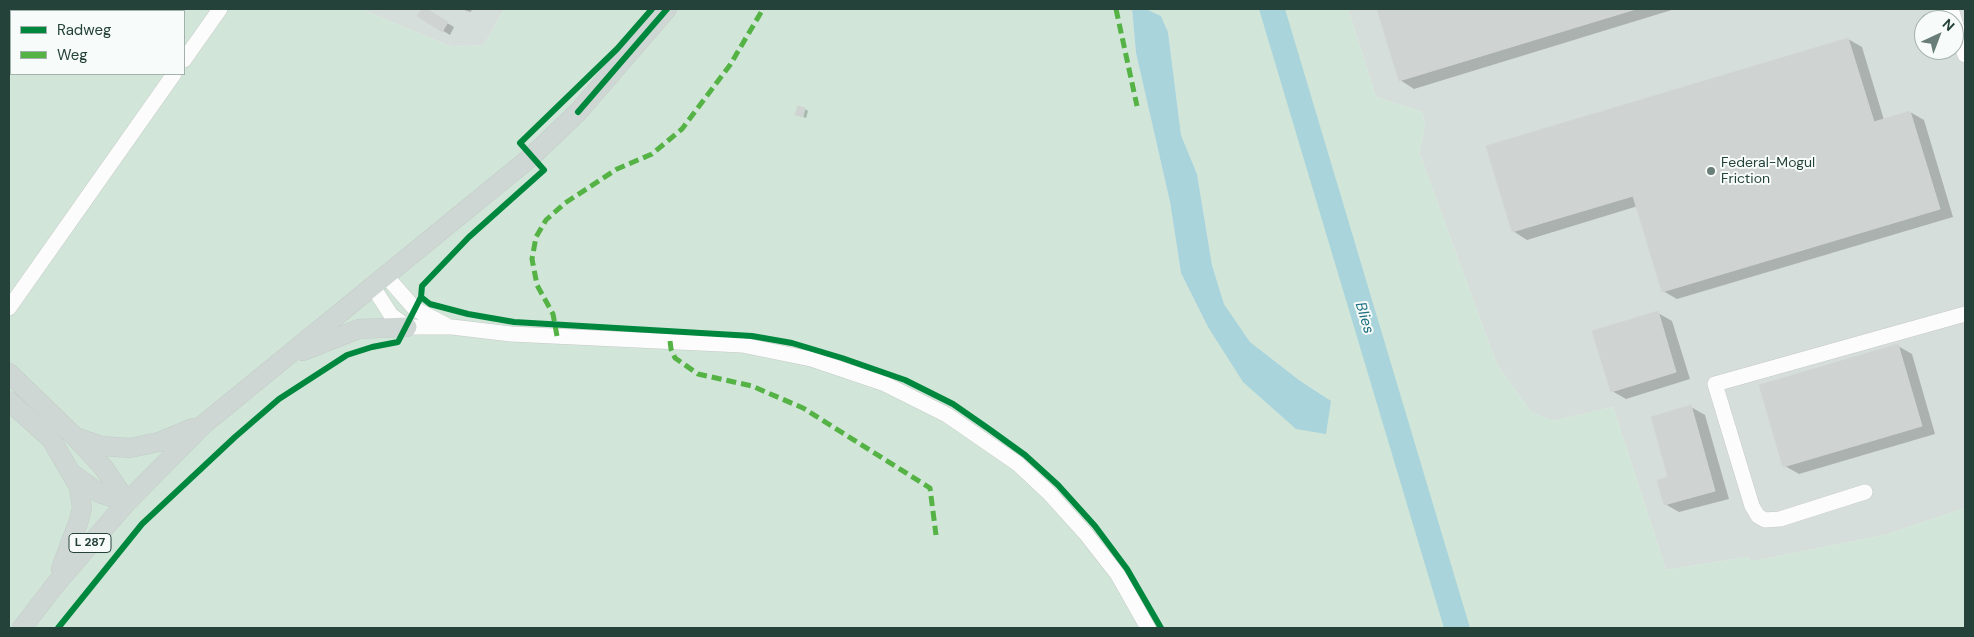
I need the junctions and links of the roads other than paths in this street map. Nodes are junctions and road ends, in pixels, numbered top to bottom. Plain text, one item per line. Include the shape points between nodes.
1 (220, 9) edge
2 (667, 9) edge
3 (1951, 9) edge
4 (1965, 55) edge
5 (185, 59) edge
6 (173, 75) edge
7 (379, 282) junction
8 (9, 308) edge
9 (1965, 314) edge
10 (407, 327) junction
11 (452, 327) junction
12 (284, 359) junction
13 (9, 373) edge
14 (9, 401) edge
15 (204, 424) junction
16 (76, 437) junction
17 (74, 475) junction
18 (1865, 492) dead end
19 (126, 502) junction
20 (55, 585) junction
21 (22, 628) edge
22 (1148, 628) edge

1 - 5 street
2 - 7 main road, L 287 via 551,138
3 - 4 street
6 - 8 street
7 - 10 street via 388,311
7 - 11 street via 421,314
7 - 12 main road, L 287
9 - 18 street via 1715,384 1752,506 1758,516 1765,520 1780,519
10 - 11 street
10 - 12 main road via 348,331
11 - 22 street via 511,334 742,345 812,359 885,384 947,415 1018,464 1086,534 1118,576
12 - 15 main road, L 287
13 - 16 main road
14 - 17 main road via 52,439
15 - 16 main road via 159,442 130,448 102,446
15 - 19 main road, L 287
16 - 19 main road via 103,467
17 - 19 main road via 99,494
17 - 20 main road via 82,508 76,533
19 - 20 main road, L 287
20 - 21 main road, L 287

